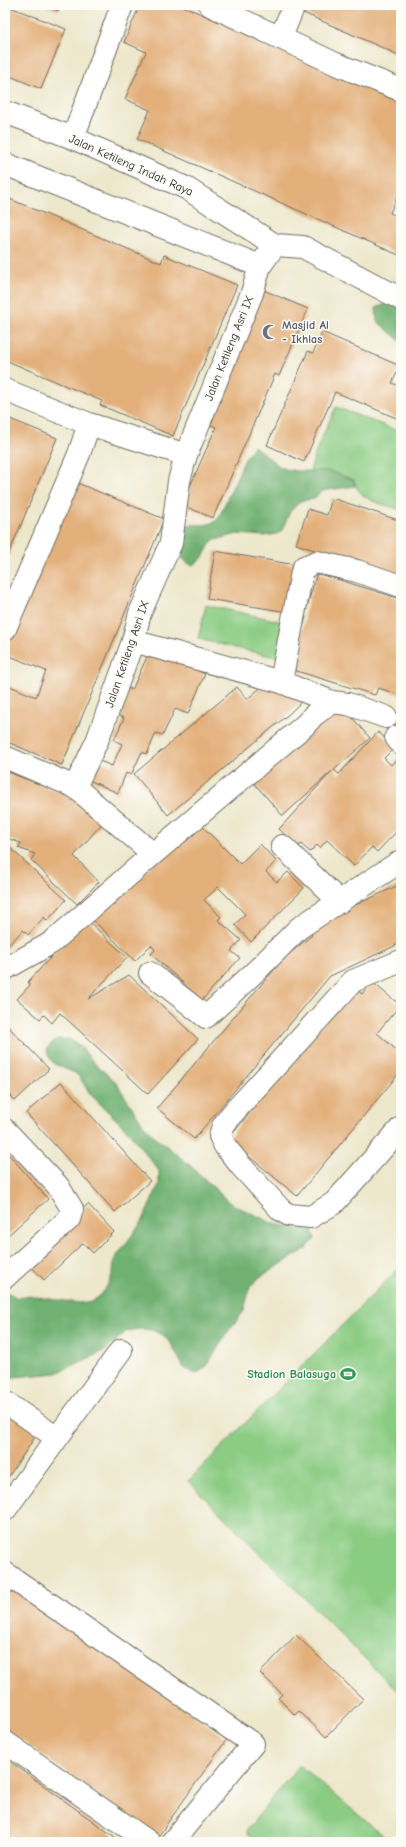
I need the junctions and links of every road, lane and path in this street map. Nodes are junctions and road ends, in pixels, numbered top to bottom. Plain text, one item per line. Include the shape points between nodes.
1 (122, 5) edge
2 (210, 5) edge
3 (294, 5) edge
4 (281, 37) junction
5 (401, 90) edge
6 (5, 112) edge
7 (73, 138) junction
8 (5, 164) edge
9 (275, 245) junction
10 (260, 266) junction
11 (401, 299) edge
12 (5, 390) edge
13 (89, 424) junction
14 (186, 456) junction
15 (401, 586) edge
16 (5, 629) edge
17 (133, 641) junction
18 (281, 682) junction
19 (332, 702) junction
20 (386, 717) dead end
21 (5, 757) edge
22 (75, 787) junction
23 (282, 846) dead end
24 (153, 854) junction
25 (401, 861) edge
26 (340, 902) junction
27 (401, 961) edge
28 (5, 969) edge
29 (150, 972) dead end
30 (401, 1128) edge
31 (5, 1130) edge
32 (5, 1277) edge
33 (121, 1350) dead end
34 (5, 1402) edge
35 (57, 1438) junction
36 (5, 1510) edge
37 (5, 1573) edge
38 (5, 1742) edge
39 (150, 1842) edge
40 (172, 1842) edge

1 - 7 street
2 - 4 street
3 - 4 street
4 - 5 street via 336,64
6 - 7 street, Jalan Ketileng Indah Raya
7 - 9 street, Jalan Ketileng Indah Raya via 186,188
8 - 10 street
9 - 10 street, Jalan Ketileng Asri IX
9 - 11 street, Jalan Ketileng Indah Raya via 303,248
10 - 14 street, Jalan Ketileng Asri IX via 252,293
12 - 13 street
13 - 14 street
13 - 16 street via 79,454
14 - 17 street, Jalan Ketileng Asri IX via 179,480 171,543 140,613
15 - 18 street via 357,571 316,562 304,567
17 - 18 street
17 - 22 street, Jalan Ketileng Asri IX via 97,741
18 - 19 street
19 - 20 street via 348,704
19 - 24 street
21 - 22 street
22 - 24 street
23 - 26 street
24 - 28 street via 51,943
25 - 26 street
26 - 29 street via 299,928 206,1017
27 - 30 street via 353,981 231,1115 222,1126 220,1136 241,1166 281,1210 290,1215 311,1217 334,1203
31 - 32 street via 58,1186 72,1209 68,1219
33 - 35 street
34 - 35 street
35 - 36 street
37 - 40 street via 253,1744
38 - 39 street

